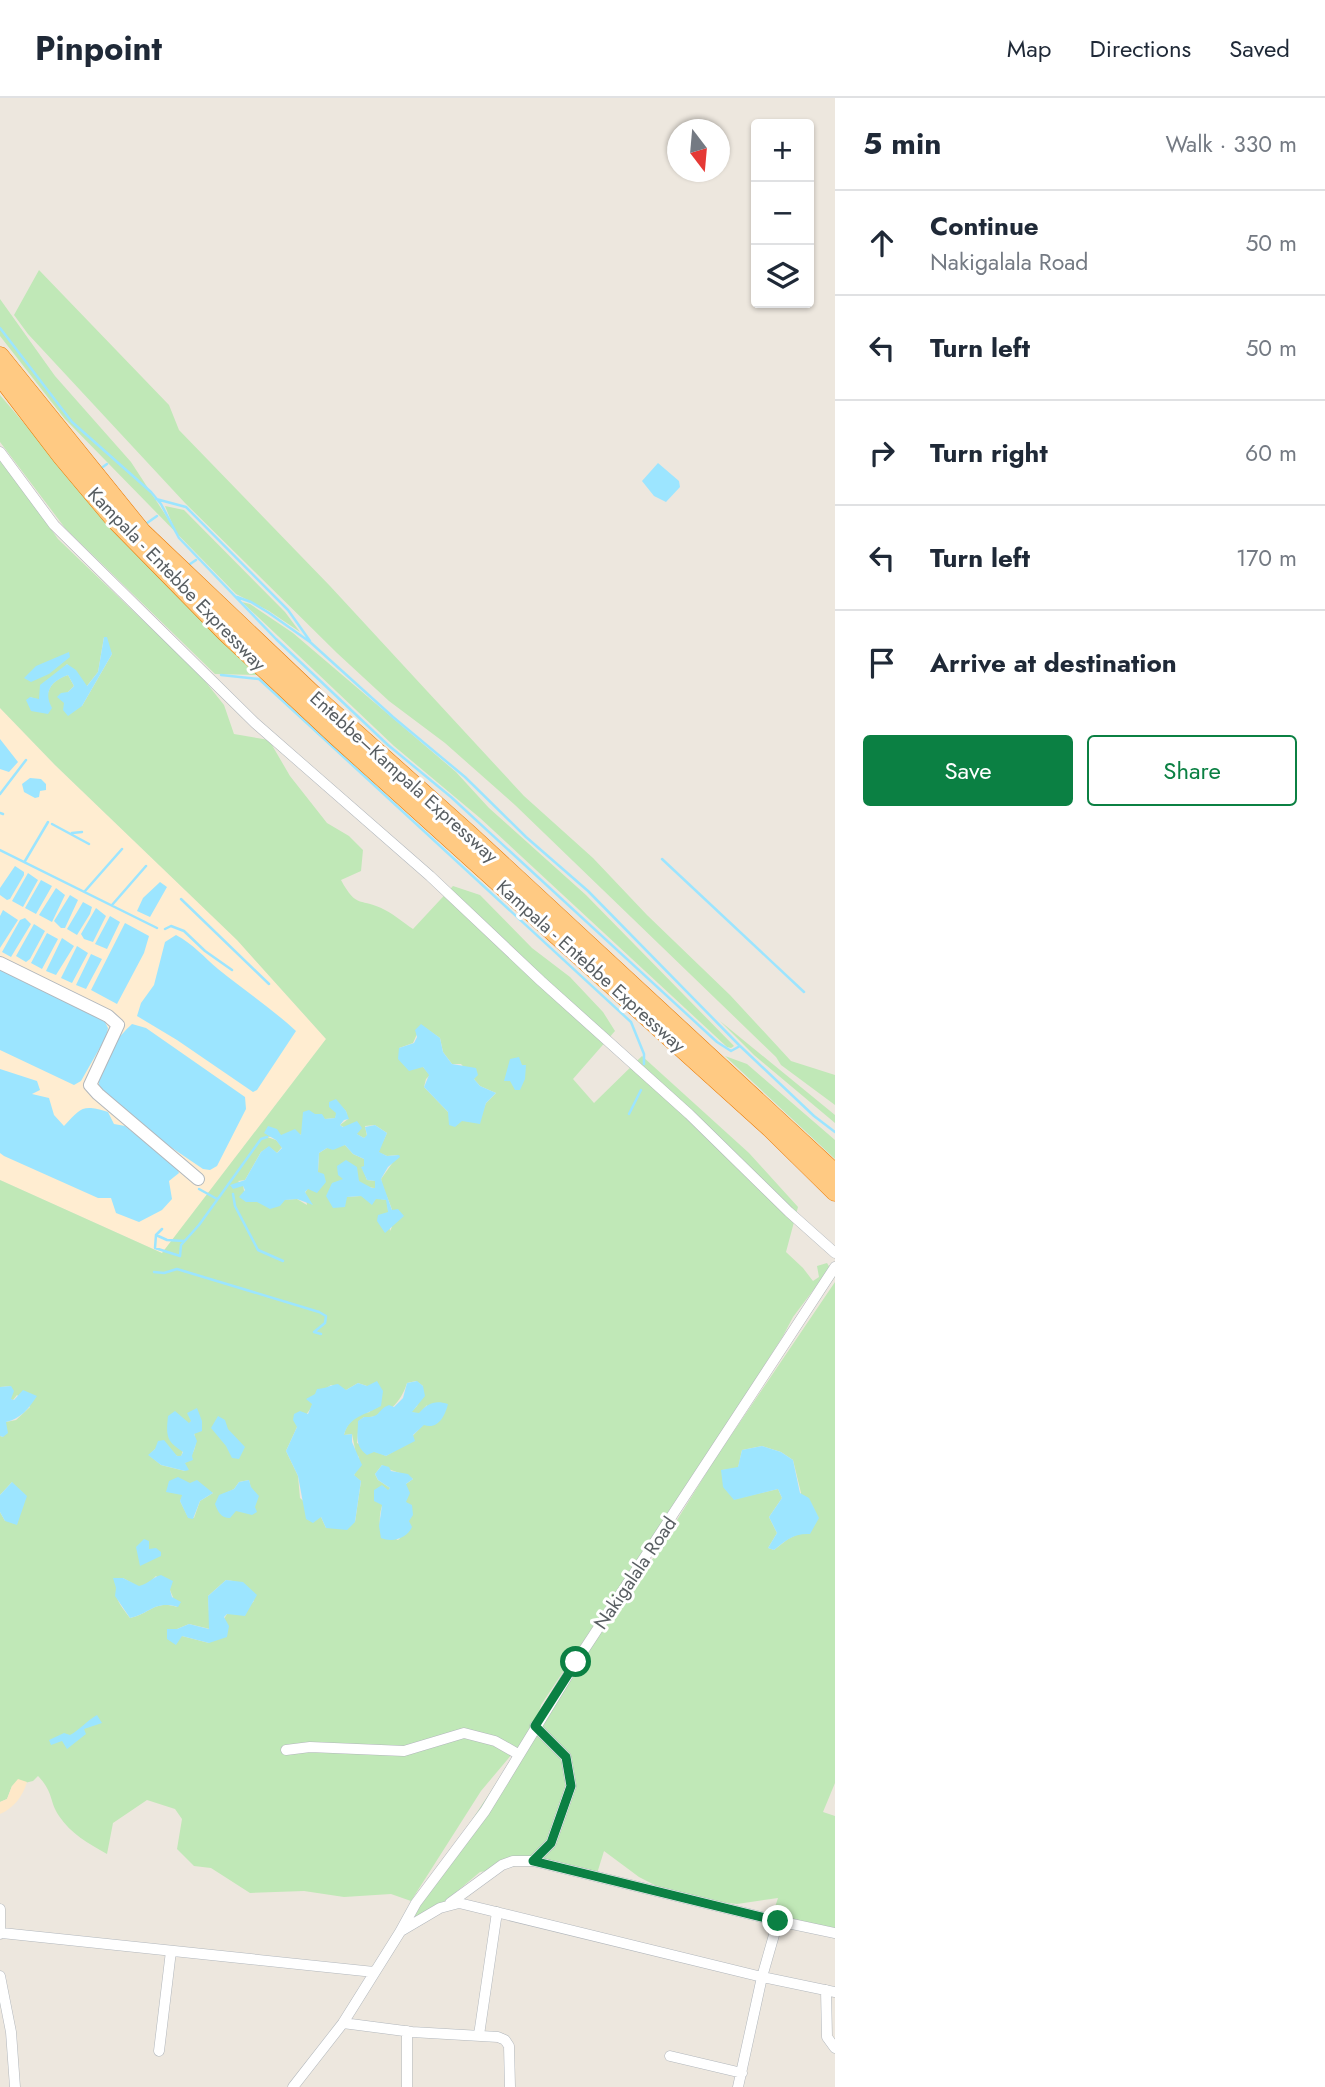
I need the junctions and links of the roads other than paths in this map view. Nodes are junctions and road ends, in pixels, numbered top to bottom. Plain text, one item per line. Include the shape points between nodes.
1 (0, 356) edge
2 (0, 376) edge
3 (0, 452) edge
4 (0, 963) edge
5 (835, 1172) edge
6 (198, 1179) dead end
7 (835, 1192) edge
8 (835, 1253) edge
9 (835, 1267) edge
10 (535, 1726) junction
11 (286, 1750) dead end
12 (518, 1754) junction
13 (533, 1861) junction
14 (450, 1904) junction
15 (0, 1909) edge
16 (497, 1912) junction
17 (778, 1921) junction
18 (400, 1932) junction
19 (1, 1933) edge
20 (835, 1933) edge
21 (171, 1951) junction
22 (374, 1972) junction
23 (0, 1976) edge
24 (762, 1977) junction
25 (831, 1991) edge
26 (343, 2023) junction
27 (407, 2031) junction
28 (479, 2035) junction
29 (835, 2048) edge
30 (159, 2051) dead end
31 (670, 2056) dead end
32 (742, 2073) junction
33 (15, 2087) edge
34 (293, 2087) edge
35 (407, 2087) edge
36 (510, 2087) edge
37 (738, 2087) edge

1 - 5 highway, Entebbe–Kampala Expressway via 152,542
2 - 7 highway, Kampala - Entebbe Expressway via 114,519 226,633
3 - 8 street via 54,526 255,723 430,876
4 - 6 street via 118,1025 90,1085
9 - 10 street, Nakigalala Road
10 - 12 street, Nakigalala Road
10 - 13 street via 566,1757 571,1786 551,1843
11 - 12 street via 404,1751 464,1733 495,1741
12 - 18 street, Nakigalala Road via 485,1811 416,1903
13 - 14 street via 502,1865
13 - 17 street
14 - 16 street
14 - 18 street
15 - 19 street
16 - 24 street
16 - 28 street
17 - 20 street
17 - 24 street
18 - 22 street, Nakigalala Road
19 - 21 street
21 - 22 street
21 - 30 street
22 - 26 street, Nakigalala Road
23 - 33 street
24 - 25 street
24 - 32 street
25 - 29 street via 827,2036
26 - 27 street
26 - 34 street, Nakigalala Road
27 - 28 street
27 - 35 street
28 - 36 street via 498,2037 509,2046
31 - 32 street
32 - 37 street

